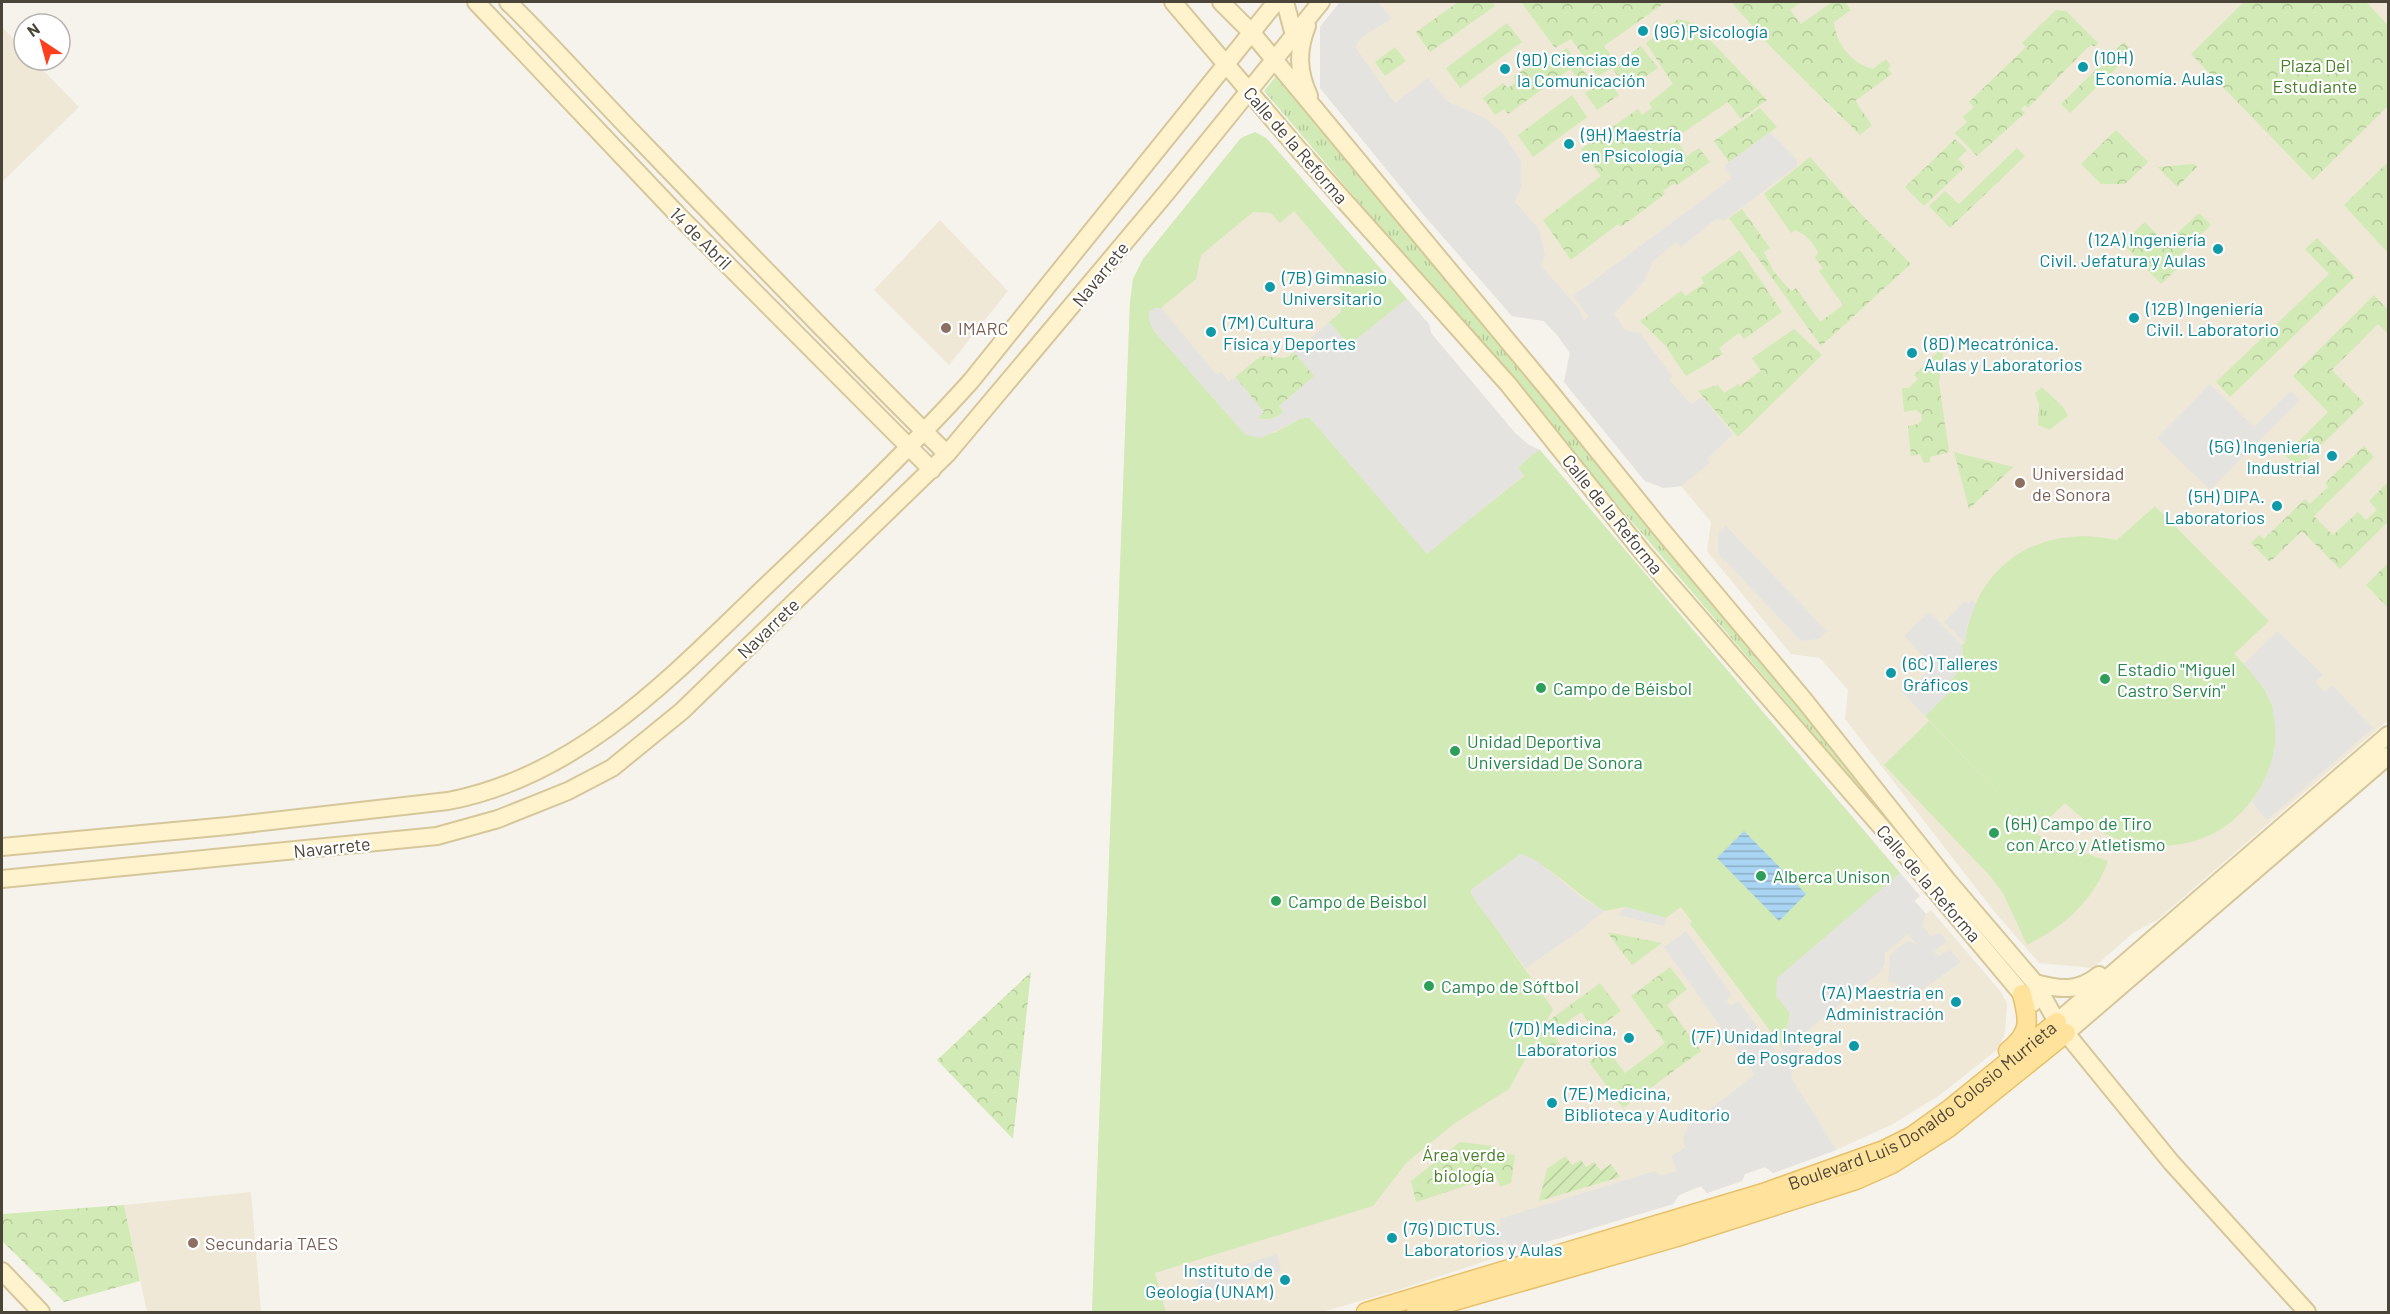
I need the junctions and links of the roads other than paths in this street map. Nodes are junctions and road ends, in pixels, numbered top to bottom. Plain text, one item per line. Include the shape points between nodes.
1 (476, 2) edge
2 (508, 2) edge
3 (1173, 2) edge
4 (1221, 2) edge
5 (1276, 2) edge
6 (1285, 2) edge
7 (1318, 4) edge
8 (1252, 33) junction
9 (1294, 35) junction
10 (1274, 61) junction
11 (1227, 65) junction
12 (1249, 92) junction
13 (1315, 111) junction
14 (925, 432) junction
15 (909, 448) junction
16 (947, 454) junction
17 (932, 470) junction
18 (2388, 735) edge
19 (2388, 756) edge
20 (2, 847) edge
21 (2, 879) edge
22 (2161, 931) junction
23 (2029, 988) junction
24 (2061, 1028) junction
25 (1884, 1150) junction
26 (1779, 1205) junction
27 (2, 1271) edge
28 (41, 1312) edge
29 (1366, 1312) edge
30 (1416, 1312) edge
31 (2307, 1312) edge

1 - 15 main road, 14 de Abril
2 - 14 main road, 14 de Abril
3 - 11 main road, Calle de la Reforma
4 - 8 main road, Calle de la Reforma
5 - 8 main road, Navarrete
6 - 9 main road
7 - 9 main road, Navarrete
7 - 13 main road via 1302,39 1299,61 1302,81
8 - 10 main road, Calle de la Reforma
8 - 11 main road, Navarrete
9 - 10 main road, Navarrete
10 - 12 main road, Navarrete
10 - 13 main road, Calle de la Reforma
11 - 12 main road, Calle de la Reforma
11 - 14 main road, Navarrete via 971,381
12 - 16 main road, Navarrete
12 - 23 main road, Calle de la Reforma via 1508,384 1643,553 1897,845
13 - 23 main road, Calle de la Reforma via 1792,685
14 - 15 main road, Navarrete
14 - 16 main road, 14 de Abril
15 - 17 main road, 14 de Abril
15 - 20 main road, Navarrete via 659,687 599,735 541,770 476,795 423,805
16 - 17 main road, Navarrete
17 - 21 main road, Navarrete via 682,711 612,768 543,803 437,836
18 - 22 main road, Boulevard Luis Donaldo Colosio Murrieta
19 - 24 main road, Boulevard Luis Donaldo Colosio Murrieta
22 - 23 main road via 2135,945 2087,984 2065,990
22 - 24 main road, Boulevard Luis Donaldo Colosio Murrieta
23 - 24 main road, Calle de la Reforma
23 - 25 main road via 2023,1037
24 - 25 main road, Boulevard Luis Donaldo Colosio Murrieta via 1912,1136
24 - 26 main road, Boulevard Luis Donaldo Colosio Murrieta via 1947,1129 1892,1164
24 - 31 main road, Calle de la Reforma via 2204,1200
25 - 26 main road via 1863,1166 1802,1190
25 - 29 main road, Boulevard Luis Donaldo Colosio Murrieta via 1766,1192
26 - 30 main road, Boulevard Luis Donaldo Colosio Murrieta
27 - 28 main road

